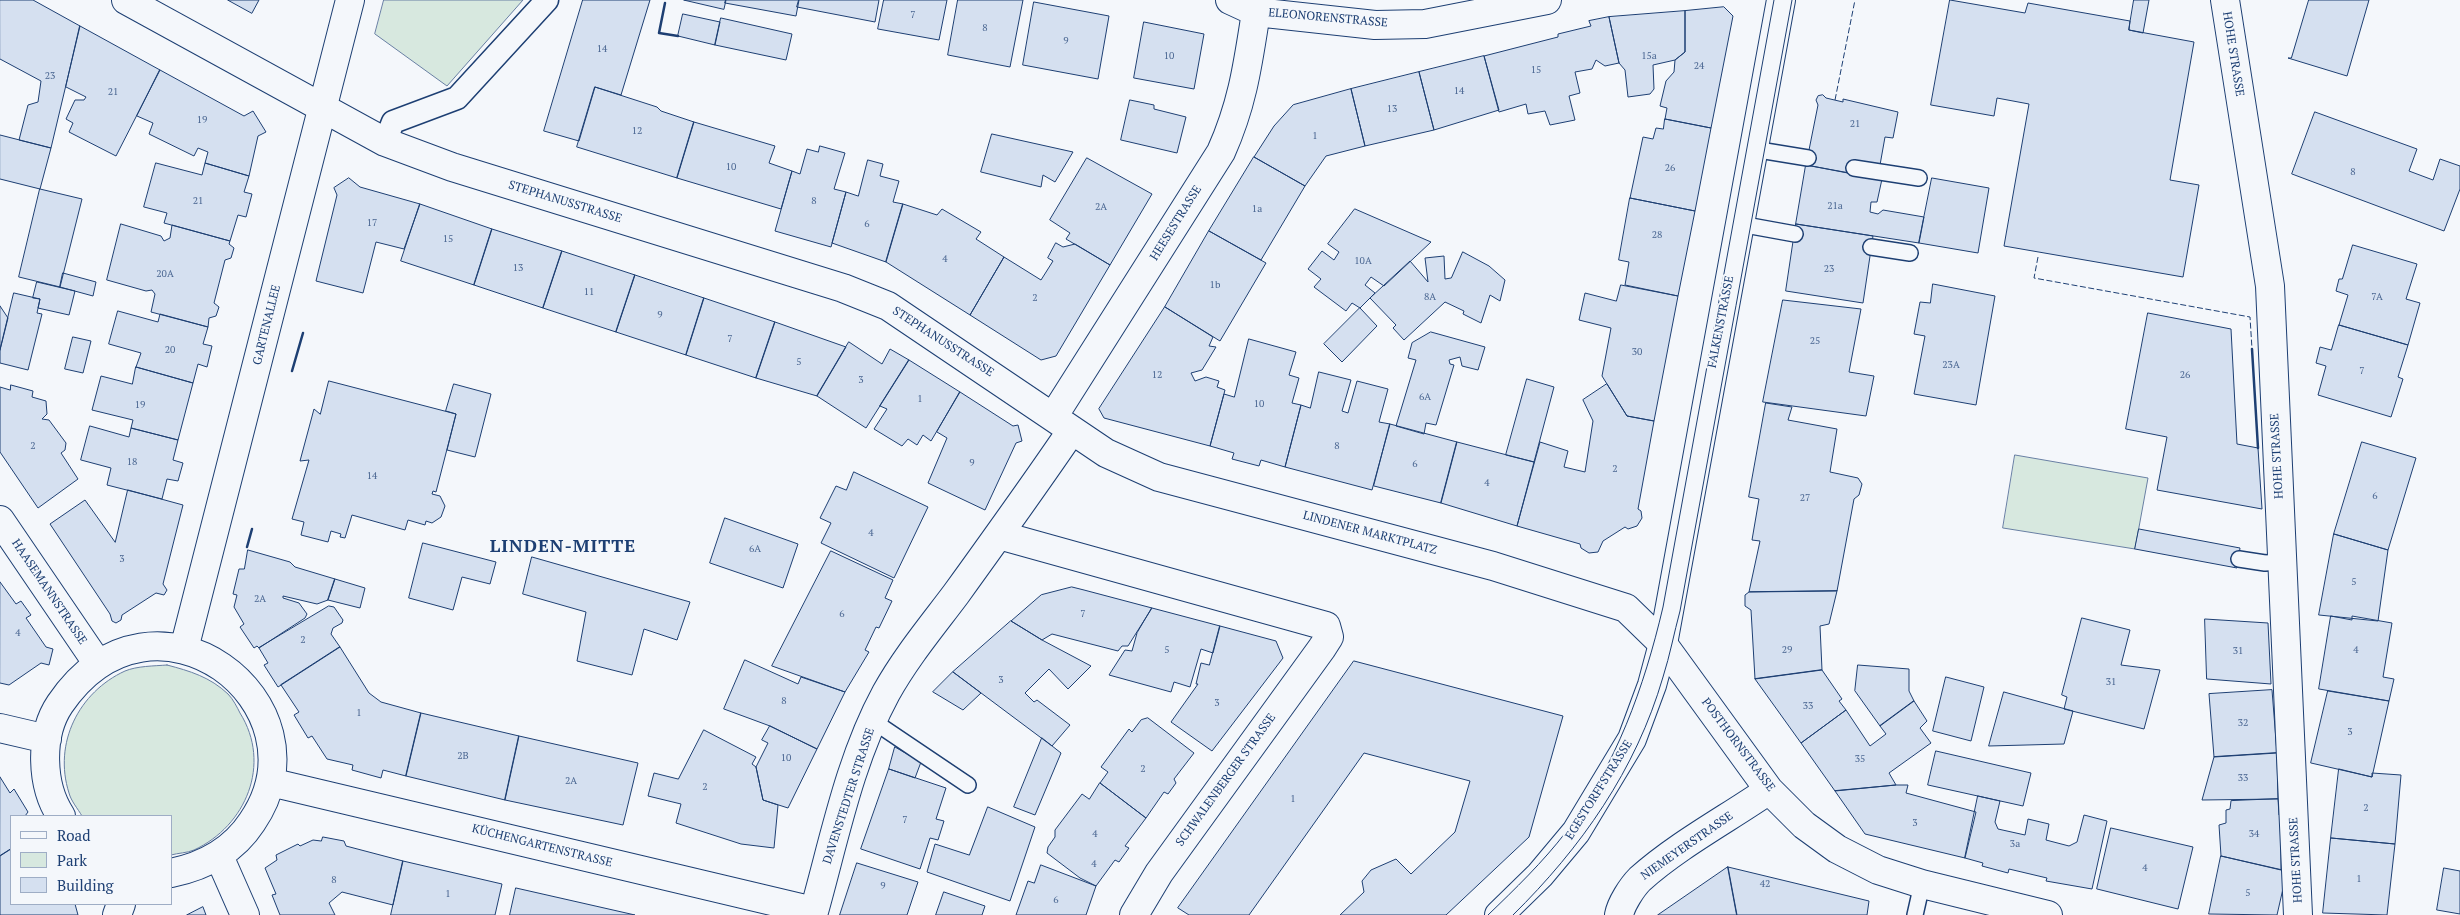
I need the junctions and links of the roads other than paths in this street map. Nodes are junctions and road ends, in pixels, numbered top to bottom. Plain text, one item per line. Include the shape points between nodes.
1 (126, 0) edge
2 (350, 0) edge
3 (547, 0) edge
4 (1230, 0) edge
5 (1547, 0) edge
6 (1781, 0) edge
7 (2225, 0) edge
8 (1256, 12) junction
9 (322, 108) junction
10 (386, 142) junction
11 (1753, 149) junction
12 (1808, 158) dead end
13 (1854, 168) dead end
14 (1919, 178) dead end
15 (1740, 224) junction
16 (1795, 234) dead end
17 (1871, 247) dead end
18 (1910, 253) dead end
19 (1009, 386) joint
20 (1062, 424) junction
21 (0, 520) edge
22 (999, 535) junction
23 (2239, 559) dead end
24 (2282, 562) junction
25 (1663, 644) junction
26 (184, 650) junction
27 (98, 664) junction
28 (873, 721) junction
29 (0, 728) edge
30 (47, 739) junction
31 (270, 782) junction
32 (968, 785) dead end
33 (1769, 790) junction
34 (60, 815) edge
35 (219, 856) junction
36 (172, 872) edge
37 (1922, 884) junction
38 (813, 913) edge
39 (245, 915) edge
40 (1134, 915) edge
41 (1499, 915) edge
42 (1619, 915) edge
43 (1915, 915) edge
44 (2048, 915) edge
45 (2298, 915) edge

1 - 9 street, STEPHANUSSTRASSE
2 - 9 street, GARTENALLEE
3 - 10 street via 457,98 393,122
4 - 8 street, ELEONORENSTRASSE
5 - 8 street, ELEONORENSTRASSE via 1425,24 1375,25
6 - 11 street, FALKENSTRASSE
7 - 24 street, HOHE STRASSE via 2270,286
8 - 20 street, HEESESTRASSE via 1244,88 1221,152
9 - 10 street, STEPHANUSSTRASSE
9 - 26 street, GARTENALLEE
10 - 19 street, STEPHANUSSTRASSE via 452,167 843,288 888,306
11 - 12 lane
11 - 15 street, FALKENSTRASSE
13 - 14 lane
15 - 16 lane
15 - 25 street, FALKENSTRASSE
17 - 18 lane
19 - 20 street, LINDENER MARKTPLATZ
20 - 22 street
20 - 25 street, LINDENER MARKTPLATZ via 1106,453 1159,476 1493,566 1626,608
21 - 27 street, HAASEMANNSTRASSE
22 - 28 street, DAVENSTEDTER STRASSE via 916,645
22 - 40 street, SCHWALENBERGER STRASSE via 1326,626 1328,637 1322,648 1159,873
23 - 24 lane
24 - 45 street, HOHE STRASSE
25 - 33 street, POSTHORNSTRASSE
25 - 41 street, EGESTORFFSTRASSE via 1632,739 1581,824 1540,875
26 - 27 street via 155,646 125,651
26 - 31 street via 211,659 235,676 254,698 266,724 272,753
27 - 30 street via 74,684 61,703
28 - 32 lane
28 - 38 street, DAVENSTEDTER STRASSE via 841,811
29 - 30 street
30 - 34 street via 46,774
31 - 35 street via 260,811 243,836
31 - 38 street, KÜCHENGARTENSTRASSE
33 - 37 street, POSTHORNSTRASSE via 1804,825 1837,849 1878,870
33 - 42 street, NIEMEYERSTRASSE via 1639,880 1620,908
35 - 36 street via 192,869
35 - 39 street
37 - 43 lane
37 - 44 street, POSTHORNSTRASSE

